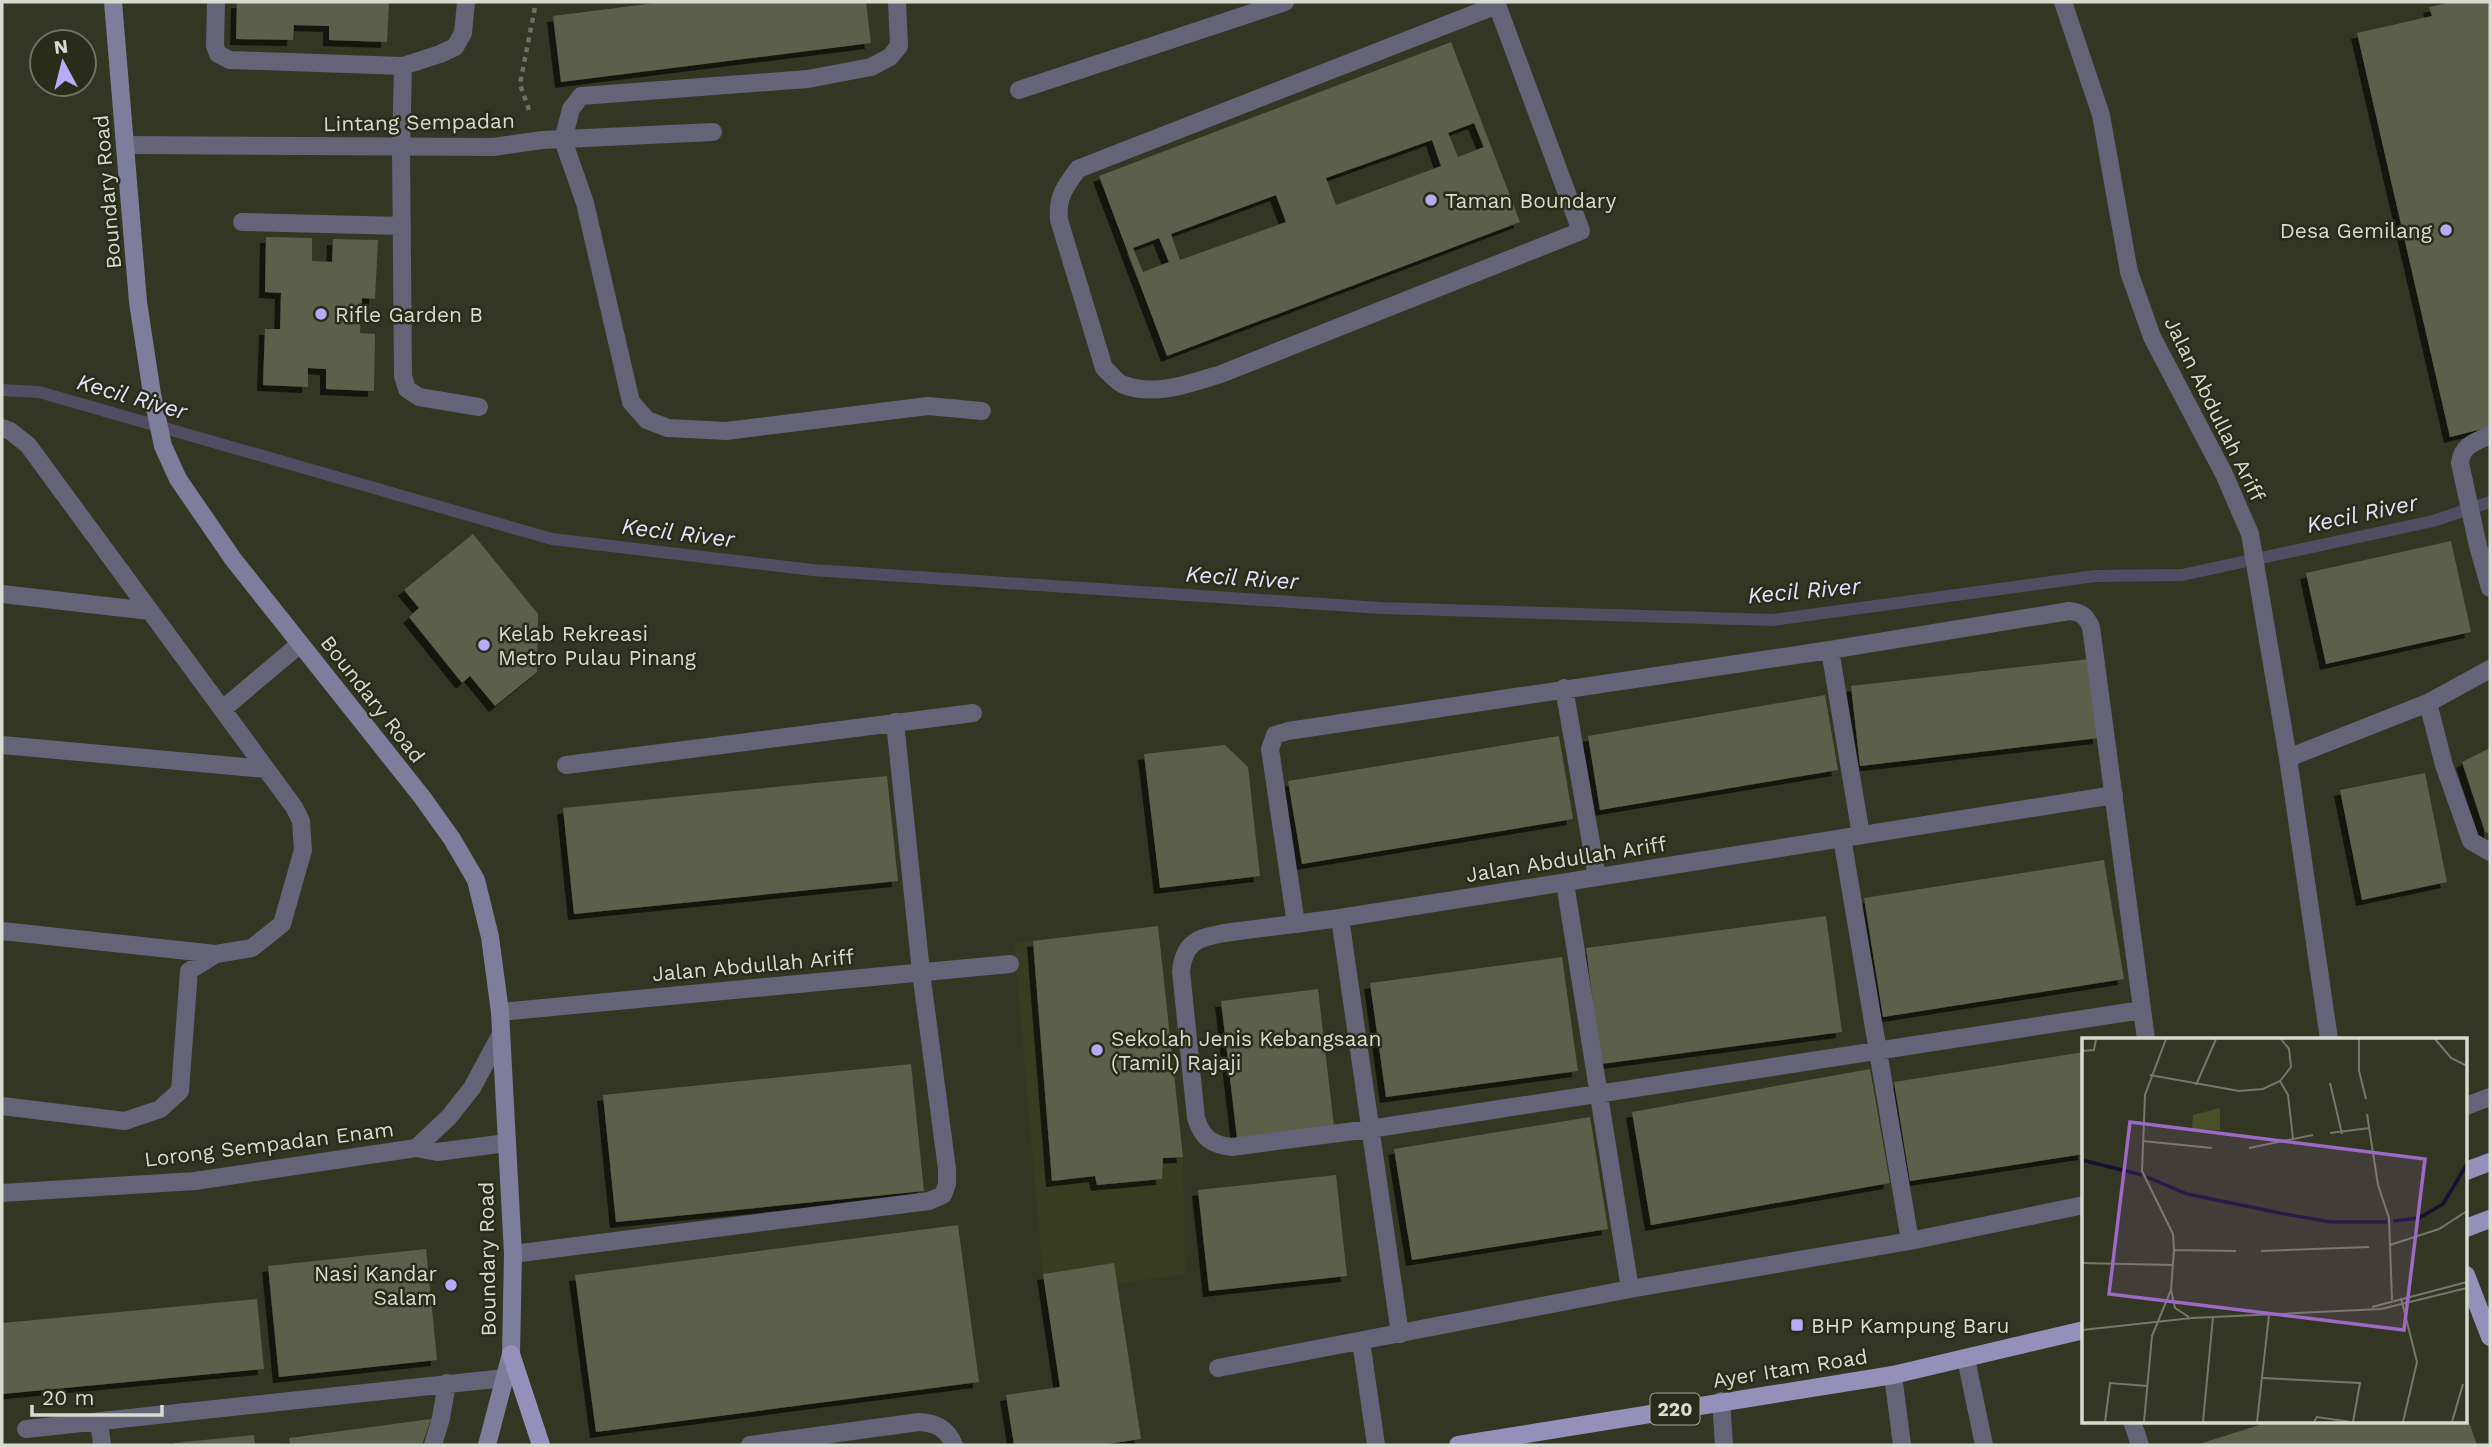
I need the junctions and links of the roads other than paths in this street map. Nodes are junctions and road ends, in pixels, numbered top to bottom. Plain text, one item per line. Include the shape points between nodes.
1 (113, 2) edge
2 (216, 2) edge
3 (466, 2) edge
4 (897, 2) edge
5 (1285, 2) edge
6 (2063, 2) edge
7 (1497, 3) edge
8 (403, 66) junction
9 (1019, 90) dead end
10 (713, 132) dead end
11 (563, 140) junction
12 (126, 145) junction
13 (401, 148) junction
14 (242, 222) dead end
15 (402, 226) junction
16 (480, 407) dead end
17 (982, 411) dead end
18 (2, 428) edge
19 (2490, 435) edge
20 (2490, 588) edge
21 (2, 594) edge
22 (150, 611) junction
23 (300, 644) junction
24 (1830, 650) junction
25 (2490, 669) edge
26 (1564, 688) junction
27 (2428, 703) junction
28 (223, 709) junction
29 (973, 713) dead end
30 (895, 722) junction
31 (2, 745) edge
32 (2288, 758) junction
33 (566, 765) dead end
34 (266, 769) junction
35 (2114, 795) junction
36 (1861, 835) junction
37 (1842, 838) junction
38 (2490, 852) edge
39 (1597, 877) junction
40 (1565, 883) junction
41 (1340, 918) junction
42 (1296, 925) junction
43 (2, 931) edge
44 (216, 954) junction
45 (1010, 964) dead end
46 (922, 972) junction
47 (2141, 1010) junction
48 (500, 1012) junction
49 (500, 1036) junction
50 (2147, 1038) edge
51 (2329, 1038) edge
52 (1878, 1051) junction
53 (1599, 1094) junction
54 (2490, 1097) edge
55 (2468, 1105) edge
56 (2, 1106) edge
57 (1370, 1129) junction
58 (506, 1143) junction
59 (416, 1148) junction
60 (2490, 1162) edge
61 (2468, 1170) edge
62 (2, 1193) edge
63 (2082, 1205) edge
64 (2490, 1219) edge
65 (2468, 1227) edge
66 (1910, 1241) junction
67 (513, 1254) junction
68 (2468, 1280) edge
69 (1630, 1289) junction
70 (2082, 1330) edge
71 (1400, 1334) junction
72 (2490, 1337) edge
73 (1361, 1341) junction
74 (511, 1354) junction
75 (1966, 1359) junction
76 (1218, 1368) dead end
77 (1893, 1375) junction
78 (505, 1378) junction
79 (447, 1383) junction
80 (1721, 1401) junction
81 (100, 1421) junction
82 (2132, 1422) edge
83 (26, 1429) dead end
84 (102, 1445) edge
85 (433, 1445) edge
86 (487, 1445) edge
87 (541, 1445) edge
88 (750, 1445) edge
89 (954, 1445) edge
90 (1376, 1445) edge
91 (1458, 1445) edge
92 (1724, 1445) edge
93 (1902, 1445) edge
94 (1984, 1445) edge
95 (2140, 1445) edge

1 - 12 street, Boundary Road
2 - 8 street via 215,46 218,54 229,60
3 - 8 street via 463,33 455,47
4 - 11 street via 899,46 871,67 808,79 581,96 571,109
5 - 9 street
6 - 32 street, Jalan Abdullah Ariff via 2101,115 2129,272 2152,337 2250,534
7 - 7 street via 1581,231 1180,387 1148,390 1122,385 1104,368 1059,220 1057,203 1078,169
8 - 13 street
10 - 11 street, Lintang Sempadan
11 - 13 street, Lintang Sempadan via 493,147
11 - 17 street via 585,202 631,402 647,420 668,428 726,431 928,406
12 - 13 street, Lintang Sempadan
12 - 23 street, Boundary Road via 138,302 163,446 178,479 233,559
13 - 15 street
14 - 15 street
15 - 16 street via 403,376 407,390 419,397
18 - 22 street via 28,445
19 - 20 street via 2466,447 2461,455 2463,484
21 - 22 street
22 - 28 street
23 - 28 street
23 - 48 street, Boundary Road via 422,797 476,880 490,937
24 - 26 street
24 - 35 street via 2079,611 2091,627
24 - 36 street
25 - 27 street
26 - 39 street
26 - 42 street via 1275,735 1270,749
27 - 32 street
27 - 38 street via 2471,841
28 - 34 street
29 - 30 street
30 - 33 street
30 - 46 street
31 - 34 street
32 - 51 street, Jalan Abdullah Ariff
34 - 44 street via 301,821 303,850 282,924 252,948
35 - 36 street, Jalan Abdullah Ariff
35 - 47 street
36 - 37 street, Jalan Abdullah Ariff
37 - 39 street, Jalan Abdullah Ariff
37 - 52 street
39 - 40 street, Jalan Abdullah Ariff
40 - 41 street, Jalan Abdullah Ariff
40 - 53 street
41 - 42 street, Jalan Abdullah Ariff
41 - 57 street
42 - 57 street, Jalan Abdullah Ariff via 1197,939 1182,958 1199,1130 1219,1146 1231,1147
43 - 44 street
44 - 56 street via 189,971 180,1091 160,1109 124,1121
45 - 46 street, Jalan Abdullah Ariff
46 - 48 street, Jalan Abdullah Ariff
46 - 67 street via 947,1169 943,1195 929,1201
47 - 50 street
47 - 52 street, Jalan Abdullah Ariff
48 - 49 street, Boundary Road
49 - 58 street, Boundary Road
49 - 59 street via 472,1088 449,1118
52 - 53 street, Jalan Abdullah Ariff
52 - 66 street
53 - 57 street, Jalan Abdullah Ariff
53 - 69 street
54 - 55 street
57 - 71 street
58 - 59 street, Lorong Sempadan Enam via 437,1152
58 - 67 street, Boundary Road
59 - 62 street, Lorong Sempadan Enam via 195,1181
60 - 61 main road
63 - 66 street
64 - 65 main road
66 - 69 street
67 - 74 street, Boundary Road
68 - 72 main road
69 - 71 street
70 - 75 main road, Ayer Itam Road / 220
71 - 73 street
73 - 76 street
73 - 90 street
74 - 78 street, Boundary Road
74 - 87 main road
75 - 77 main road, Ayer Itam Road / 220
75 - 94 street
77 - 80 main road, Ayer Itam Road / 220
77 - 93 street
78 - 79 street
78 - 86 street, Boundary Road
79 - 81 street
79 - 85 street
80 - 91 main road, Ayer Itam Road / 220
80 - 92 street
81 - 83 street
81 - 84 street
82 - 95 street
88 - 89 street via 931,1422 950,1435

